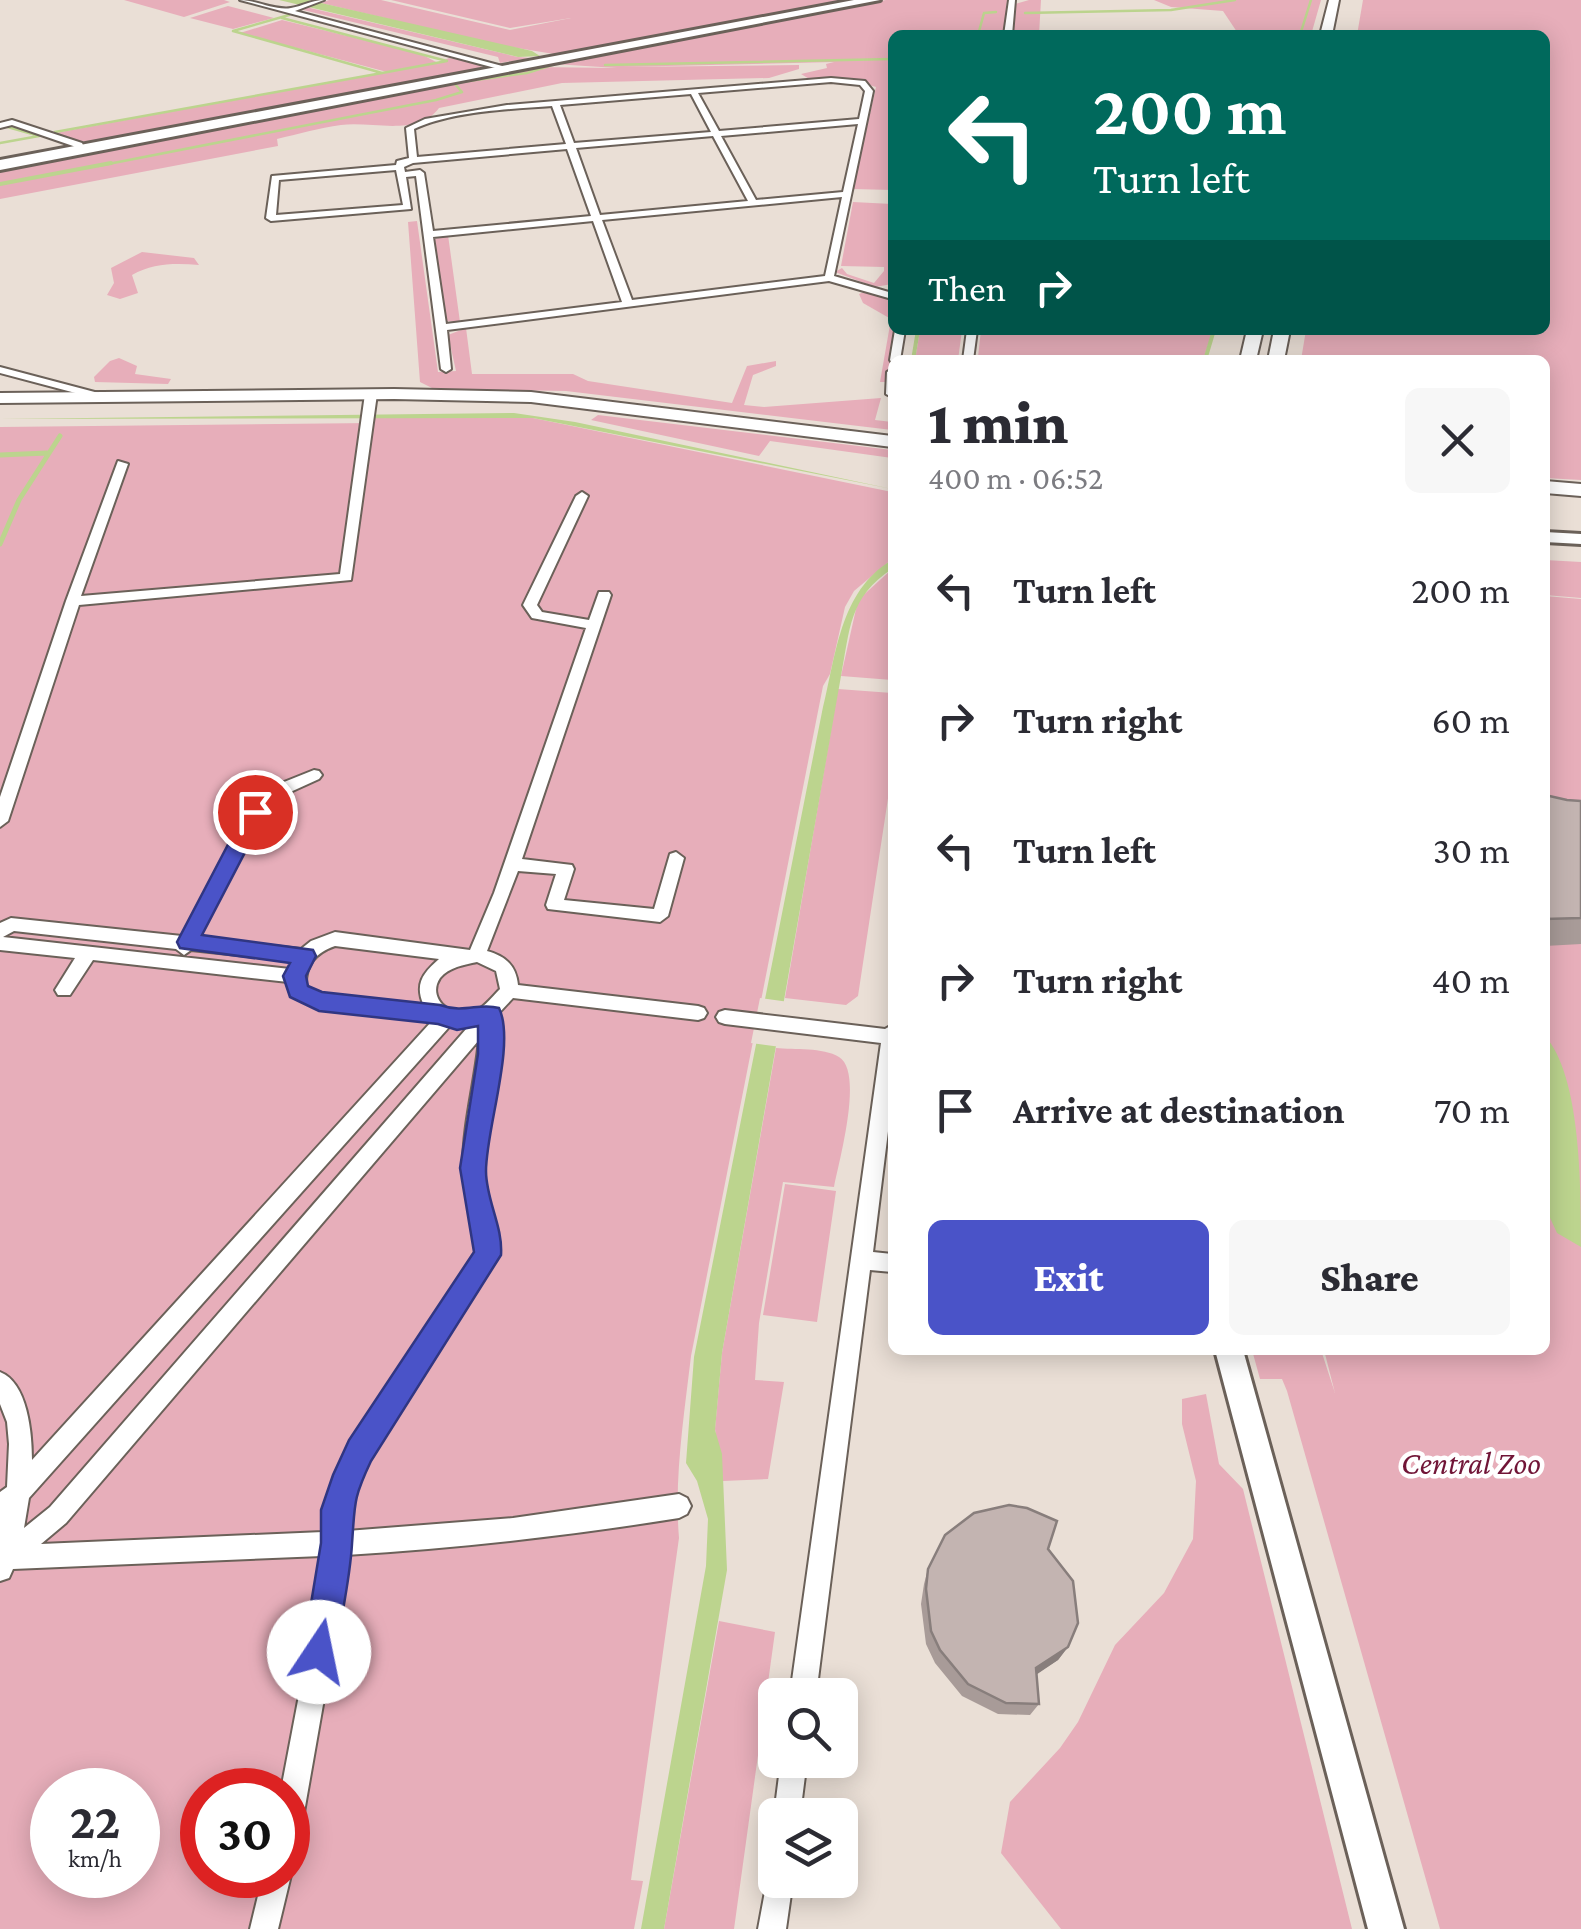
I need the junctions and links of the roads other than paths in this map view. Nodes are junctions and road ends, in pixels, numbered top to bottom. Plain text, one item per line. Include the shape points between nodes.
1 (243, 0) edge
2 (322, 0) edge
3 (858, 0) edge
4 (874, 0) edge
5 (1012, 0) edge
6 (1334, 0) edge
7 (292, 10) junction
8 (1009, 30) edge
9 (1327, 30) edge
10 (543, 61) junction
11 (502, 66) junction
12 (693, 91) junction
13 (555, 103) junction
14 (861, 121) junction
15 (0, 126) edge
16 (714, 133) junction
17 (80, 146) junction
18 (570, 146) junction
19 (412, 160) junction
20 (0, 163) edge
21 (402, 171) junction
22 (846, 194) junction
23 (753, 202) junction
24 (595, 218) junction
25 (430, 234) junction
26 (829, 278) junction
27 (888, 295) edge
28 (628, 304) junction
29 (441, 328) junction
30 (446, 369) dead end
31 (0, 370) edge
32 (0, 398) edge
33 (102, 398) junction
34 (369, 408) junction
35 (888, 442) edge
36 (122, 464) dead end
37 (1550, 488) edge
38 (1581, 490) edge
39 (582, 496) dead end
40 (1550, 537) edge
41 (1581, 540) edge
42 (604, 595) dead end
43 (74, 601) junction
44 (592, 624) junction
45 (314, 775) dead end
46 (0, 821) edge
47 (676, 858) dead end
48 (512, 864) junction
49 (0, 930) edge
50 (188, 942) junction
51 (0, 943) edge
52 (88, 953) junction
53 (472, 955) junction
54 (305, 956) junction
55 (177, 963) junction
56 (295, 976) junction
57 (64, 990) dead end
58 (509, 991) junction
59 (698, 1014) dead end
60 (490, 1015) junction
61 (443, 1016) junction
62 (725, 1016) dead end
63 (888, 1034) edge
64 (888, 1063) edge
65 (861, 1260) junction
66 (888, 1262) edge
67 (1230, 1355) edge
68 (0, 1383) edge
69 (9, 1500) edge
70 (680, 1506) dead end
71 (337, 1543) junction
72 (3, 1563) edge
73 (804, 1678) edge
74 (298, 1768) edge
75 (272, 1898) edge
76 (776, 1898) edge
77 (264, 1929) edge
78 (772, 1929) edge
79 (1386, 1929) edge

1 - 7 street
2 - 7 street
3 - 10 highway
4 - 10 highway
5 - 8 street
6 - 9 main road
7 - 11 street
10 - 11 highway
10 - 20 highway
11 - 17 highway
12 - 13 street
12 - 14 street via 856,82 869,91
12 - 16 street
13 - 18 street
13 - 19 street via 415,124
14 - 16 street
14 - 22 street
15 - 17 street via 12,122
16 - 18 street
16 - 23 street
17 - 20 highway
18 - 19 street
18 - 24 street
19 - 21 street via 400,163
21 - 21 street via 408,207 271,218 275,178
21 - 25 street via 420,173
22 - 23 street
22 - 26 street
23 - 24 street
24 - 25 street
24 - 28 street
25 - 29 street
26 - 27 street
26 - 28 street
28 - 29 street
29 - 30 street
31 - 33 street
32 - 33 main road
33 - 34 main road
34 - 35 main road via 531,397
34 - 43 street via 346,577
36 - 43 street
37 - 38 main road
39 - 44 street via 530,605 545,618
40 - 41 street
42 - 44 street
43 - 46 street
44 - 48 street
45 - 50 street via 280,790 255,812
47 - 48 street via 660,916 554,905 566,869
48 - 53 street
49 - 50 street via 11,924
50 - 54 street
50 - 55 street
51 - 52 street
52 - 55 street
52 - 57 street
53 - 54 street via 335,939 319,942
53 - 58 street via 507,969
53 - 61 street via 449,961 430,978 426,1000
54 - 56 street
55 - 56 street
56 - 61 street via 298,991 319,1001
58 - 59 street
58 - 60 street
60 - 61 street
60 - 71 street via 473,1168 488,1255 360,1450 336,1510
60 - 72 street via 58,1515
61 - 69 street
62 - 63 street
64 - 65 street
65 - 66 street
65 - 73 street
67 - 79 street
68 - 69 street via 16,1415 21,1447
69 - 72 street
70 - 71 street via 587,1523
71 - 72 street
71 - 74 street
75 - 77 street
76 - 78 street

